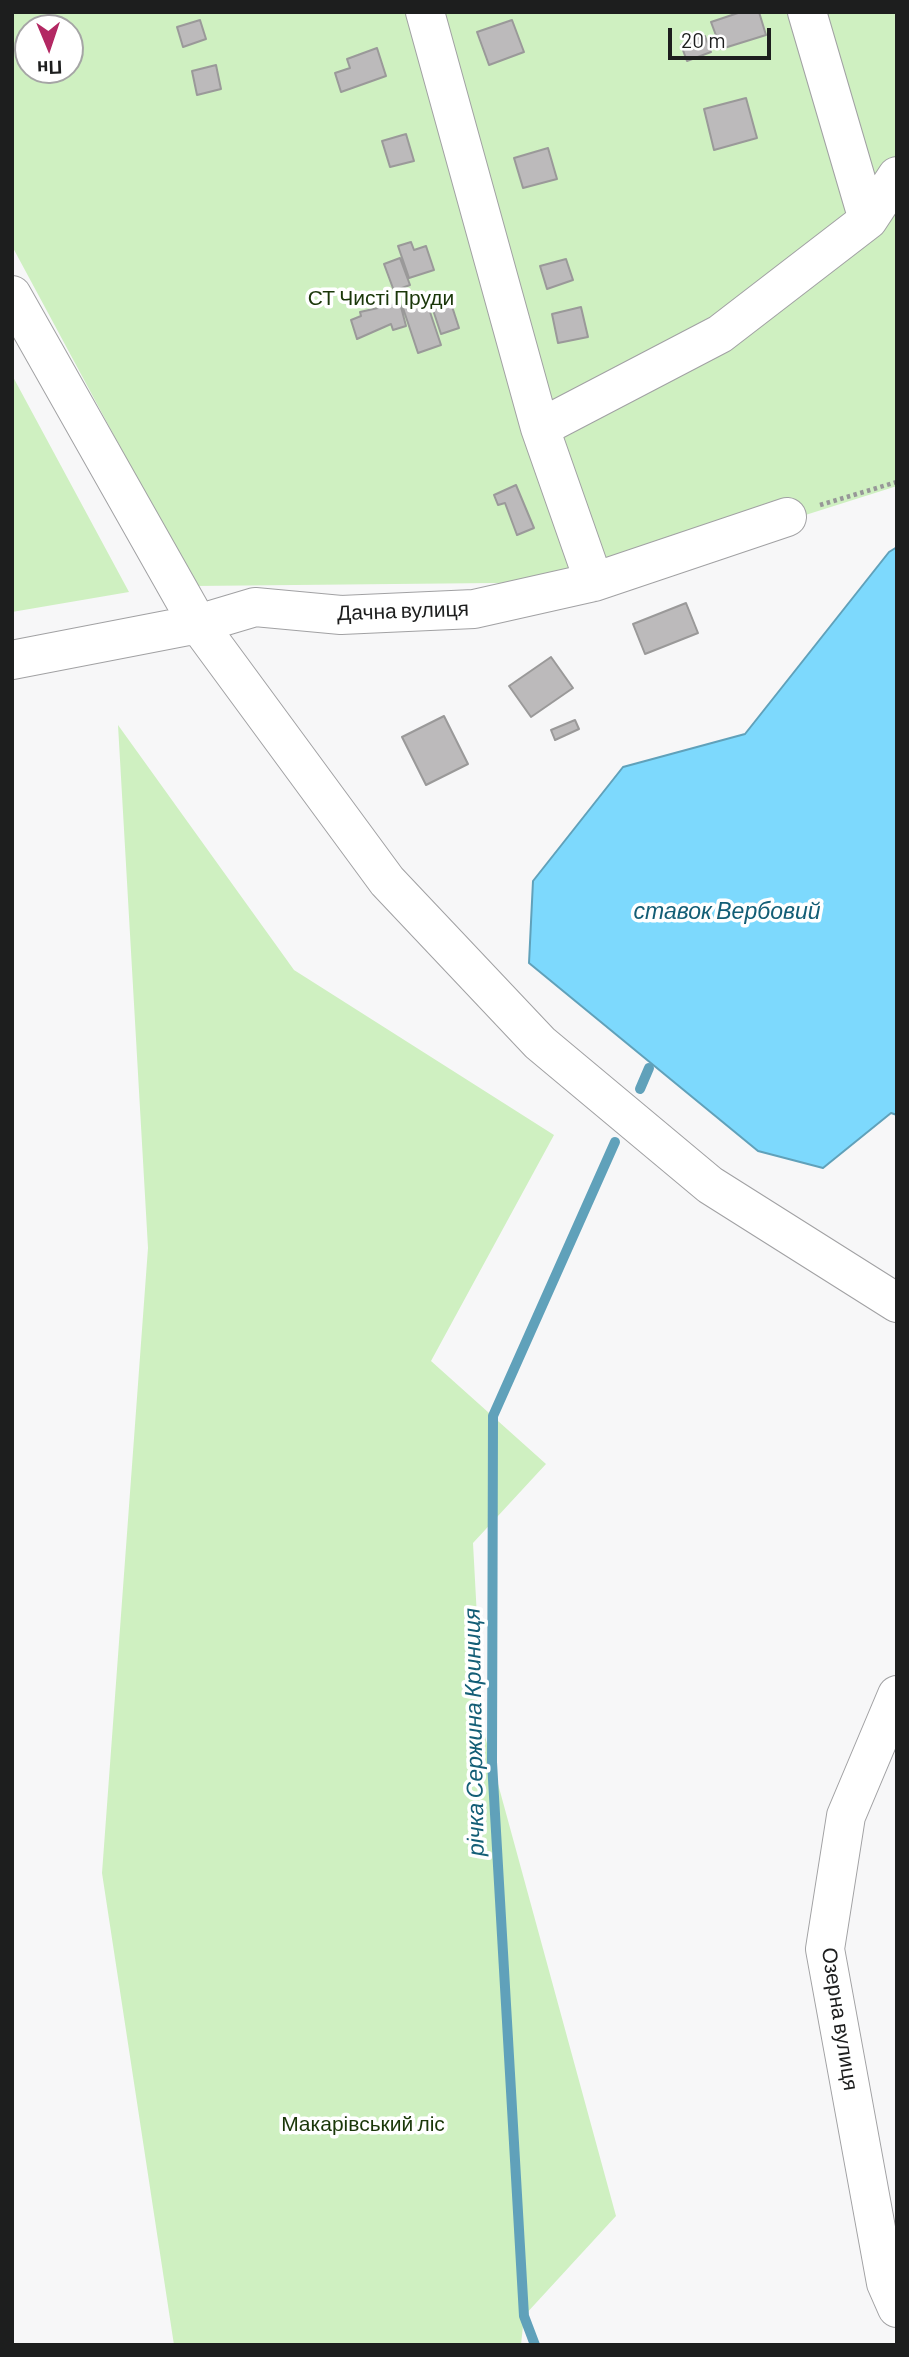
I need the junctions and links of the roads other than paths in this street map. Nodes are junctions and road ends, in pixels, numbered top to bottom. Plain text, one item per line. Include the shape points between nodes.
1 (425, 12) edge
2 (807, 12) edge
3 (897, 176) edge
4 (868, 220) junction
5 (12, 295) edge
6 (540, 428) junction
7 (787, 517) road end
8 (594, 582) junction
9 (198, 624) junction
10 (12, 660) edge
11 (897, 1304) edge
12 (897, 1695) edge
13 (897, 2308) edge

1 - 6 street
2 - 4 street
3 - 4 street
4 - 6 street via 720,334
5 - 9 street
6 - 8 street
7 - 8 street, Дачна вулиця
8 - 9 street, Дачна вулиця via 474,609 341,615 255,607
9 - 10 street, Дачна вулиця
9 - 11 street via 387,881 540,1043 710,1185
12 - 13 street, Озерна вулиця via 846,1816 825,1949 886,2283

